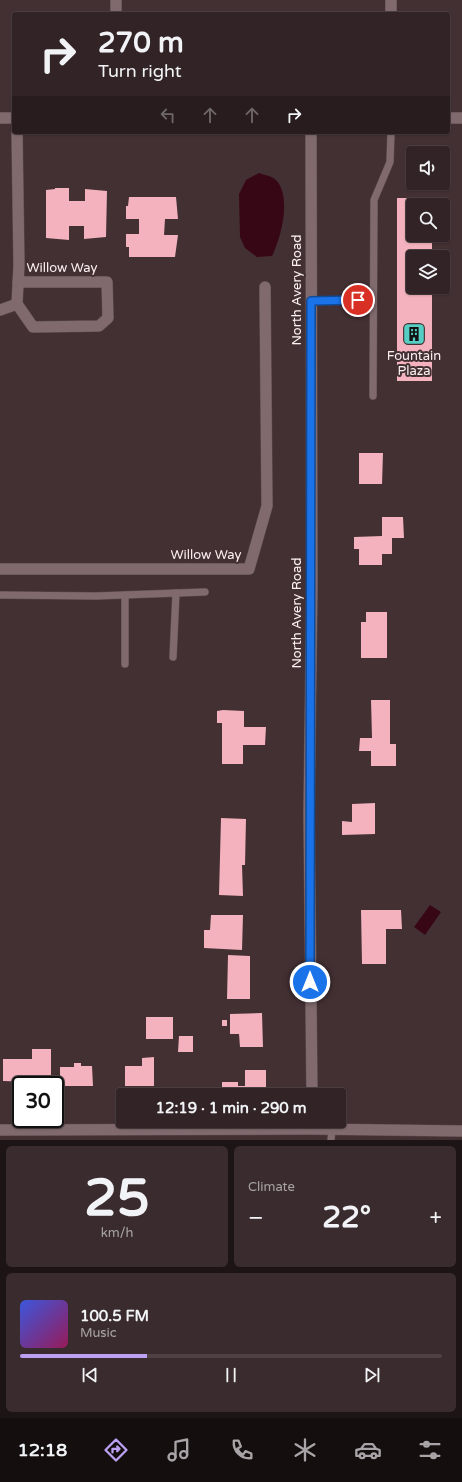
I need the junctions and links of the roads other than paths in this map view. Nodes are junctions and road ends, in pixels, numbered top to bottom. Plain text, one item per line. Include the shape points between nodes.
1 (116, 0) edge
2 (391, 0) edge
3 (116, 12) edge
4 (391, 12) edge
5 (0, 118) edge
6 (12, 118) edge
7 (450, 118) edge
8 (462, 118) edge
9 (17, 134) edge
10 (311, 134) edge
11 (391, 134) edge
12 (18, 282) junction
13 (265, 288) dead end
14 (373, 299) junction
15 (311, 301) junction
16 (17, 304) junction
17 (0, 310) edge
18 (373, 396) dead end
19 (0, 569) edge
20 (205, 592) dead end
21 (176, 593) junction
22 (0, 595) edge
23 (125, 595) junction
24 (173, 657) dead end
25 (125, 664) dead end
26 (312, 1088) edge
27 (269, 1128) edge
28 (317, 1128) edge
29 (0, 1130) edge
30 (462, 1131) edge
31 (148, 1135) edge
32 (172, 1135) edge
33 (331, 1135) edge

1 - 3 street
2 - 4 street
5 - 6 street
7 - 8 street
9 - 12 street, Willow Way
10 - 15 street, North Avery Road
11 - 14 lane via 390,162 374,200
12 - 16 street, Willow Way
12 - 16 street, Willow Way via 107,282 108,318 99,326 33,326
13 - 19 street, Willow Way via 267,506 249,569
14 - 15 lane
14 - 18 lane
15 - 26 street, North Avery Road via 309,822
16 - 17 street
20 - 21 lane
21 - 23 lane
21 - 24 lane
22 - 23 lane
23 - 25 lane
27 - 32 street
28 - 33 street
29 - 31 street
30 - 33 street
31 - 32 street

